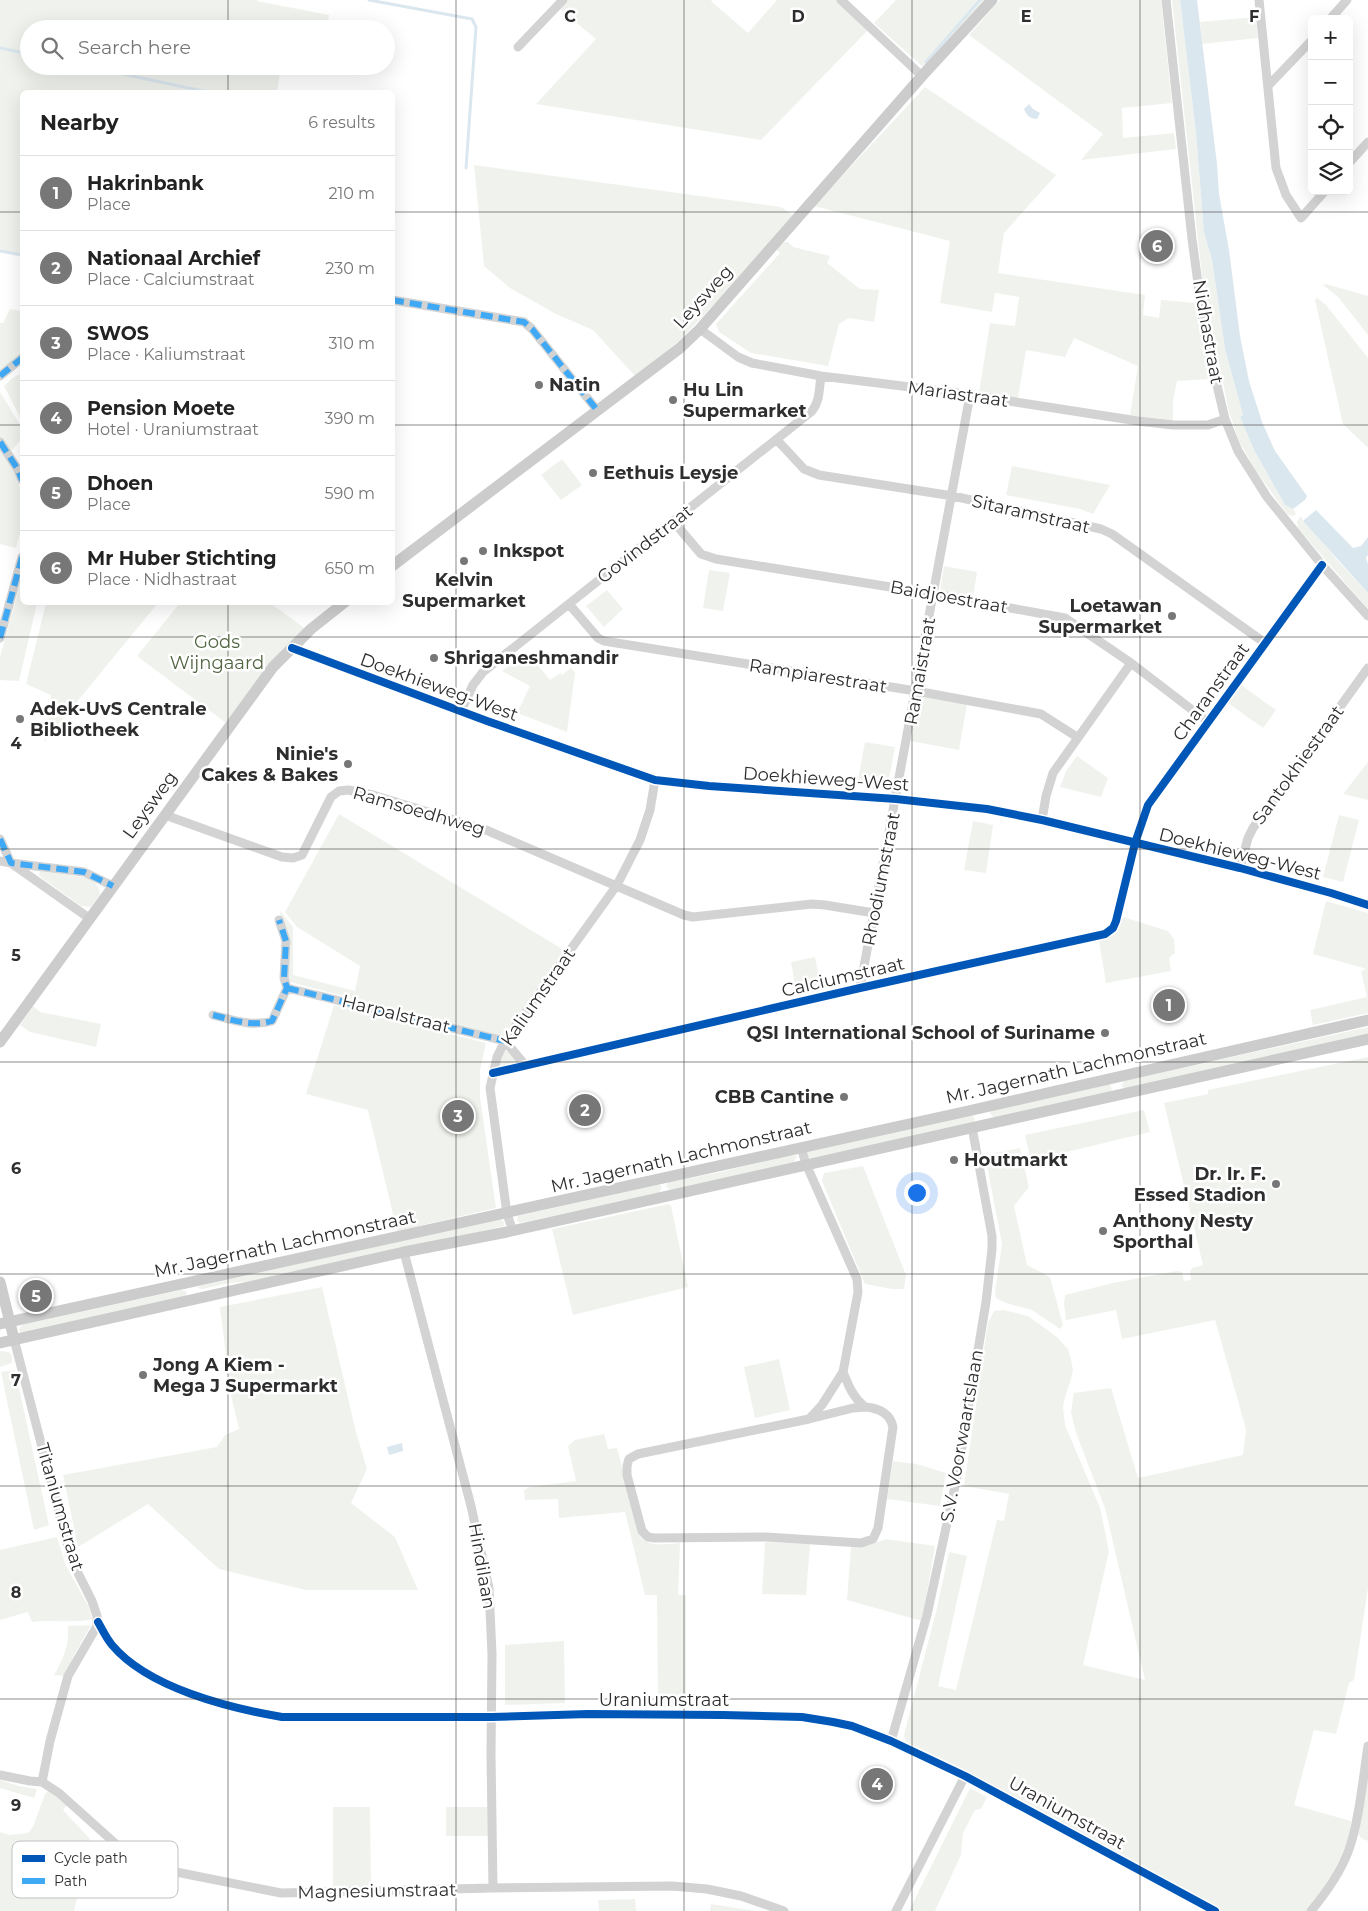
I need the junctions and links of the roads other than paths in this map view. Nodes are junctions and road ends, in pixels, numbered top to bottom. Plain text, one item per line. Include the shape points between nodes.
1 (563, 0) edge
2 (841, 0) edge
3 (992, 0) edge
4 (1166, 0) edge
5 (1259, 0) edge
6 (1347, 0) edge
7 (1334, 15) edge
8 (1308, 44) edge
9 (518, 47) dead end
10 (922, 76) junction
11 (1268, 86) junction
12 (1368, 142) edge
13 (1353, 159) edge
14 (1321, 195) edge
15 (395, 300) edge
16 (700, 329) junction
17 (20, 360) edge
18 (0, 376) edge
19 (821, 376) junction
20 (970, 395) junction
21 (597, 410) junction
22 (1225, 419) junction
23 (777, 440) junction
24 (0, 442) edge
25 (20, 475) edge
26 (952, 496) junction
27 (673, 521) junction
28 (20, 564) edge
29 (395, 564) edge
30 (1322, 565) junction
31 (934, 594) junction
32 (569, 604) junction
33 (341, 605) edge
34 (1368, 616) edge
35 (0, 638) edge
36 (1265, 644) junction
37 (292, 648) junction
38 (1131, 663) junction
39 (1368, 668) edge
40 (916, 691) junction
41 (461, 711) junction
42 (1208, 722) junction
43 (1077, 737) junction
44 (654, 780) junction
45 (896, 799) junction
46 (164, 815) junction
47 (1042, 820) junction
48 (0, 839) edge
49 (1135, 843) junction
50 (0, 861) edge
51 (11, 863) junction
52 (1240, 868) junction
53 (617, 885) junction
54 (113, 886) junction
55 (1368, 905) edge
56 (874, 913) junction
57 (89, 918) junction
58 (279, 920) dead end
59 (287, 988) junction
60 (860, 988) junction
61 (214, 1015) dead end
62 (1368, 1020) edge
63 (1368, 1039) edge
64 (505, 1041) junction
65 (0, 1042) edge
66 (525, 1065) junction
67 (493, 1074) junction
68 (1110, 1079) junction
69 (1114, 1095) junction
70 (978, 1108) junction
71 (977, 1126) junction
72 (802, 1147) junction
73 (806, 1164) junction
74 (507, 1214) junction
75 (513, 1231) junction
76 (404, 1252) junction
77 (0, 1282) edge
78 (5, 1323) edge
79 (14, 1340) junction
80 (0, 1343) edge
81 (844, 1372) junction
82 (865, 1407) junction
83 (809, 1419) junction
84 (98, 1622) junction
85 (492, 1717) junction
86 (892, 1741) junction
87 (1368, 1746) edge
88 (0, 1774) edge
89 (965, 1776) junction
90 (42, 1782) junction
91 (115, 1841) edge
92 (178, 1872) edge
93 (493, 1888) junction
94 (784, 1911) edge
95 (896, 1911) edge
96 (1215, 1911) edge
97 (1311, 1911) edge

1 - 9 street
2 - 10 street
3 - 10 main road, Leysweg
4 - 22 street, Nidhastraat via 1198,285
5 - 11 street
6 - 7 street
8 - 11 street
10 - 16 main road, Leysweg
11 - 14 street via 1276,168 1286,195 1301,218
12 - 13 street
15 - 21 street via 524,322
16 - 19 street, Mariastraat via 738,357 752,363
16 - 21 main road, Leysweg via 680,348
17 - 18 street
19 - 20 street, Mariastraat
19 - 23 street, Govindstraat via 817,405
20 - 22 street, Mariastraat via 1173,425 1208,425
20 - 26 street, Ramaistraat
21 - 29 main road, Leysweg
22 - 30 street, Nidhastraat via 1252,475
23 - 26 street, Sitaramstraat via 811,473
23 - 27 street, Govindstraat
24 - 25 street
26 - 31 street, Ramaistraat
26 - 36 street, Sitaramstraat via 1112,534
27 - 31 street, Baidjoestraat via 701,554 716,559
27 - 32 street, Govindstraat
28 - 35 street
30 - 34 street, Nidhastraat
30 - 36 street, Charanstraat
31 - 38 street, Baidjoestraat via 1065,618
31 - 40 street, Ramaistraat
32 - 40 street, Rampiarestraat via 604,642
32 - 41 street, Govindstraat via 483,672
33 - 37 main road, Leysweg
36 - 42 street, Charanstraat
37 - 41 street, Doekhieweg-West
37 - 46 main road, Leysweg via 273,667
38 - 42 street, Baidjoestraat
38 - 43 street
39 - 52 street, Santokhiestraat via 1253,828
40 - 43 street, Rampiarestraat via 1041,714
40 - 45 street, Ramaistraat
41 - 44 street, Doekhieweg-West
42 - 49 street, Charanstraat via 1148,805
43 - 47 street via 1053,773
44 - 45 street, Doekhieweg-West
44 - 53 street, Kaliumstraat via 650,810 640,840
45 - 47 street, Doekhieweg-West via 987,809
45 - 56 street, Rhodiumstraat
46 - 53 street, Ramsoedhweg via 282,858 293,858 302,854 331,798 339,791 348,790 486,830
46 - 54 main road, Leysweg
47 - 49 street, Doekhieweg-West
48 - 51 street
49 - 52 street, Doekhieweg-West
49 - 60 street, Calciumstraat via 1116,920 1113,928 1105,934
50 - 51 street
51 - 54 street via 84,872
51 - 57 street
52 - 55 street, Doekhieweg-West
53 - 56 street, Ramsoedhweg via 684,916 693,917 812,904
53 - 64 street, Kaliumstraat
54 - 57 main road, Leysweg
56 - 60 street, Rhodiumstraat
57 - 65 main road, Leysweg
58 - 59 street via 286,940 284,978
59 - 61 street via 272,1021 248,1023
59 - 64 street, Harpalstraat
60 - 66 street, Calciumstraat
62 - 68 main road, Mr. Jagernath Lachmonstraat
63 - 69 main road, Mr. Jagernath Lachmonstraat
64 - 66 street
64 - 67 street, Kaliumstraat
66 - 67 street, Calciumstraat
67 - 74 street, Kaliumstraat via 490,1088
68 - 69 main road
68 - 70 main road, Mr. Jagernath Lachmonstraat
69 - 71 main road, Mr. Jagernath Lachmonstraat
70 - 71 main road
70 - 72 main road, Mr. Jagernath Lachmonstraat
71 - 73 main road, Mr. Jagernath Lachmonstraat
71 - 86 street, S.V. Voorwaartslaan via 992,1236 986,1302 958,1476 927,1615
72 - 73 street
72 - 74 main road, Mr. Jagernath Lachmonstraat
73 - 75 main road, Mr. Jagernath Lachmonstraat
73 - 81 street via 858,1279
74 - 75 street, Kaliumstraat
74 - 78 main road, Mr. Jagernath Lachmonstraat
75 - 76 main road, Mr. Jagernath Lachmonstraat
76 - 79 main road, Mr. Jagernath Lachmonstraat
76 - 85 street, Hindilaan via 489,1588
77 - 78 main road
78 - 79 main road
79 - 80 main road, Mr. Jagernath Lachmonstraat
79 - 84 street, Titaniumstraat via 71,1559 92,1601
81 - 82 street via 850,1390
81 - 83 street
82 - 83 street
82 - 83 street via 888,1415 893,1427 880,1519 876,1534 869,1542 766,1537 654,1538 642,1530 627,1475 629,1459
84 - 85 street, Uraniumstraat via 111,1644 136,1666 186,1693 257,1712 289,1718
84 - 90 street via 68,1676
85 - 86 street, Uraniumstraat via 588,1714 802,1716 852,1726
85 - 93 street, Hindilaan
86 - 89 street, Uraniumstraat
87 - 97 street via 1348,1854
88 - 90 street, Magnesiumstraat
89 - 95 street
89 - 96 street, Uraniumstraat
90 - 91 street, Magnesiumstraat
92 - 93 street, Magnesiumstraat via 281,1893
93 - 94 street, Magnesiumstraat via 688,1887 741,1896

